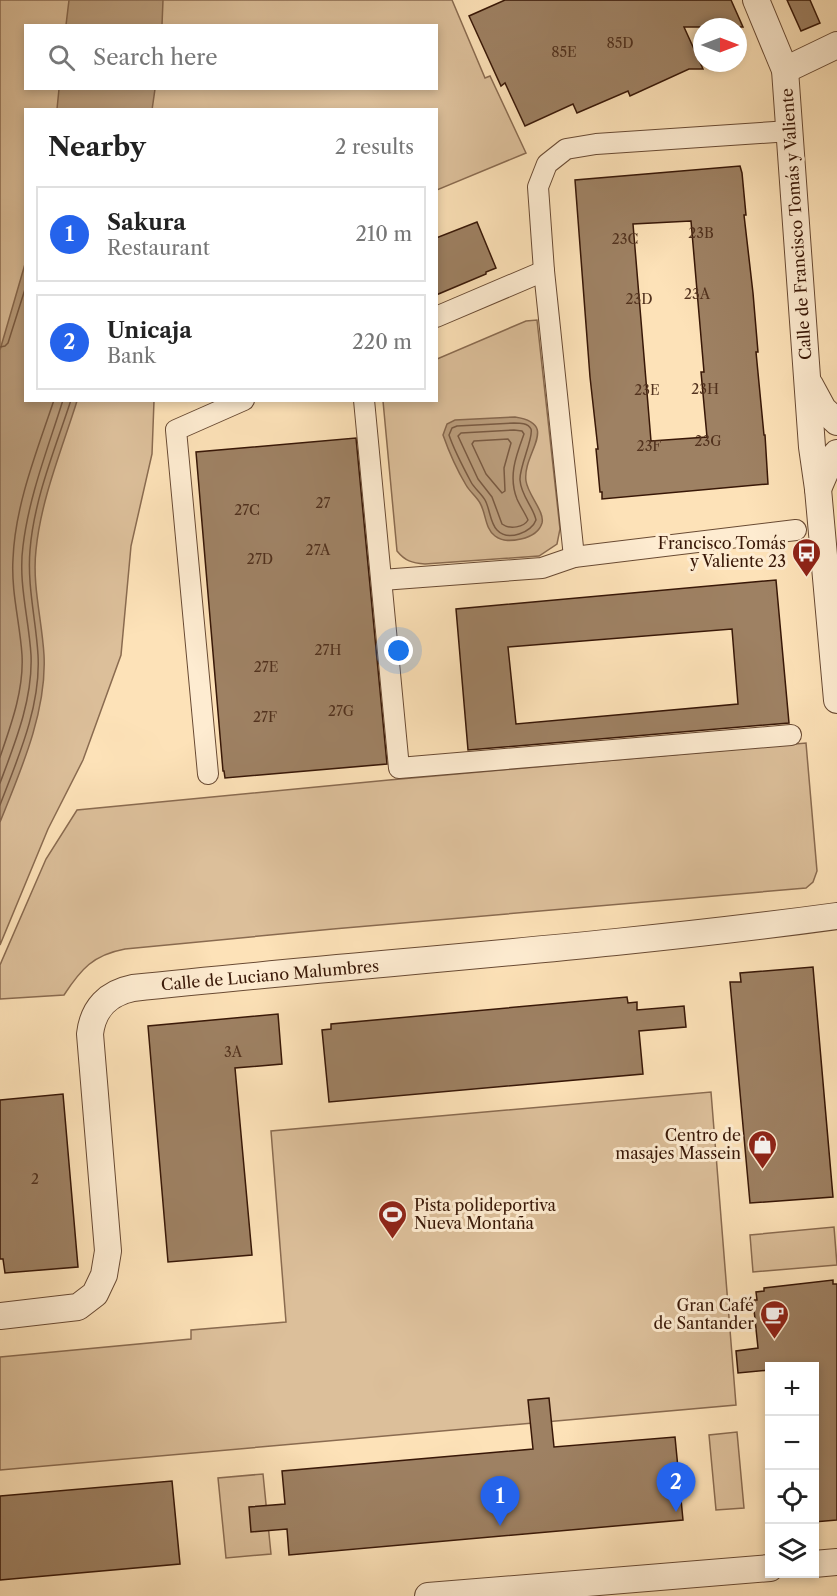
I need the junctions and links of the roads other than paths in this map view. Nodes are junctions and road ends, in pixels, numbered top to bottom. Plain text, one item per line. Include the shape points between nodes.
1 (756, 0) edge
2 (837, 45) edge
3 (784, 70) junction
4 (790, 131) junction
5 (544, 271) junction
6 (438, 316) edge
7 (807, 379) junction
8 (239, 402) edge
9 (364, 402) edge
10 (837, 422) edge
11 (837, 453) edge
12 (818, 489) junction
13 (796, 530) dead end
14 (574, 557) junction
15 (382, 580) junction
16 (837, 700) edge
17 (791, 735) dead end
18 (208, 774) dead end
19 (837, 916) edge
20 (0, 1316) edge
21 (837, 1563) edge
22 (819, 1564) edge
23 (765, 1569) edge
24 (559, 1591) edge
25 (428, 1596) edge

1 - 3 street, Calle de Francisco Tomás y Valiente
2 - 3 street
3 - 4 street, Calle de Francisco Tomás y Valiente
4 - 5 street via 566,149 547,164 538,187
4 - 7 street, Calle de Francisco Tomás y Valiente
5 - 6 street
5 - 14 street
7 - 10 street, Calle de Francisco Tomás y Valiente via 822,409
7 - 12 street, Calle de Francisco Tomás y Valiente
8 - 18 street via 176,430
9 - 15 street
11 - 12 street, Calle de Francisco Tomás y Valiente
12 - 16 street, Calle de Francisco Tomás y Valiente
13 - 14 street
14 - 15 street via 542,568
15 - 17 street via 399,768
19 - 20 street, Calle de Luciano Malumbres via 686,935 116,992 97,1009 90,1034 108,1251 100,1286 78,1307
21 - 22 street
23 - 24 street
24 - 25 street

